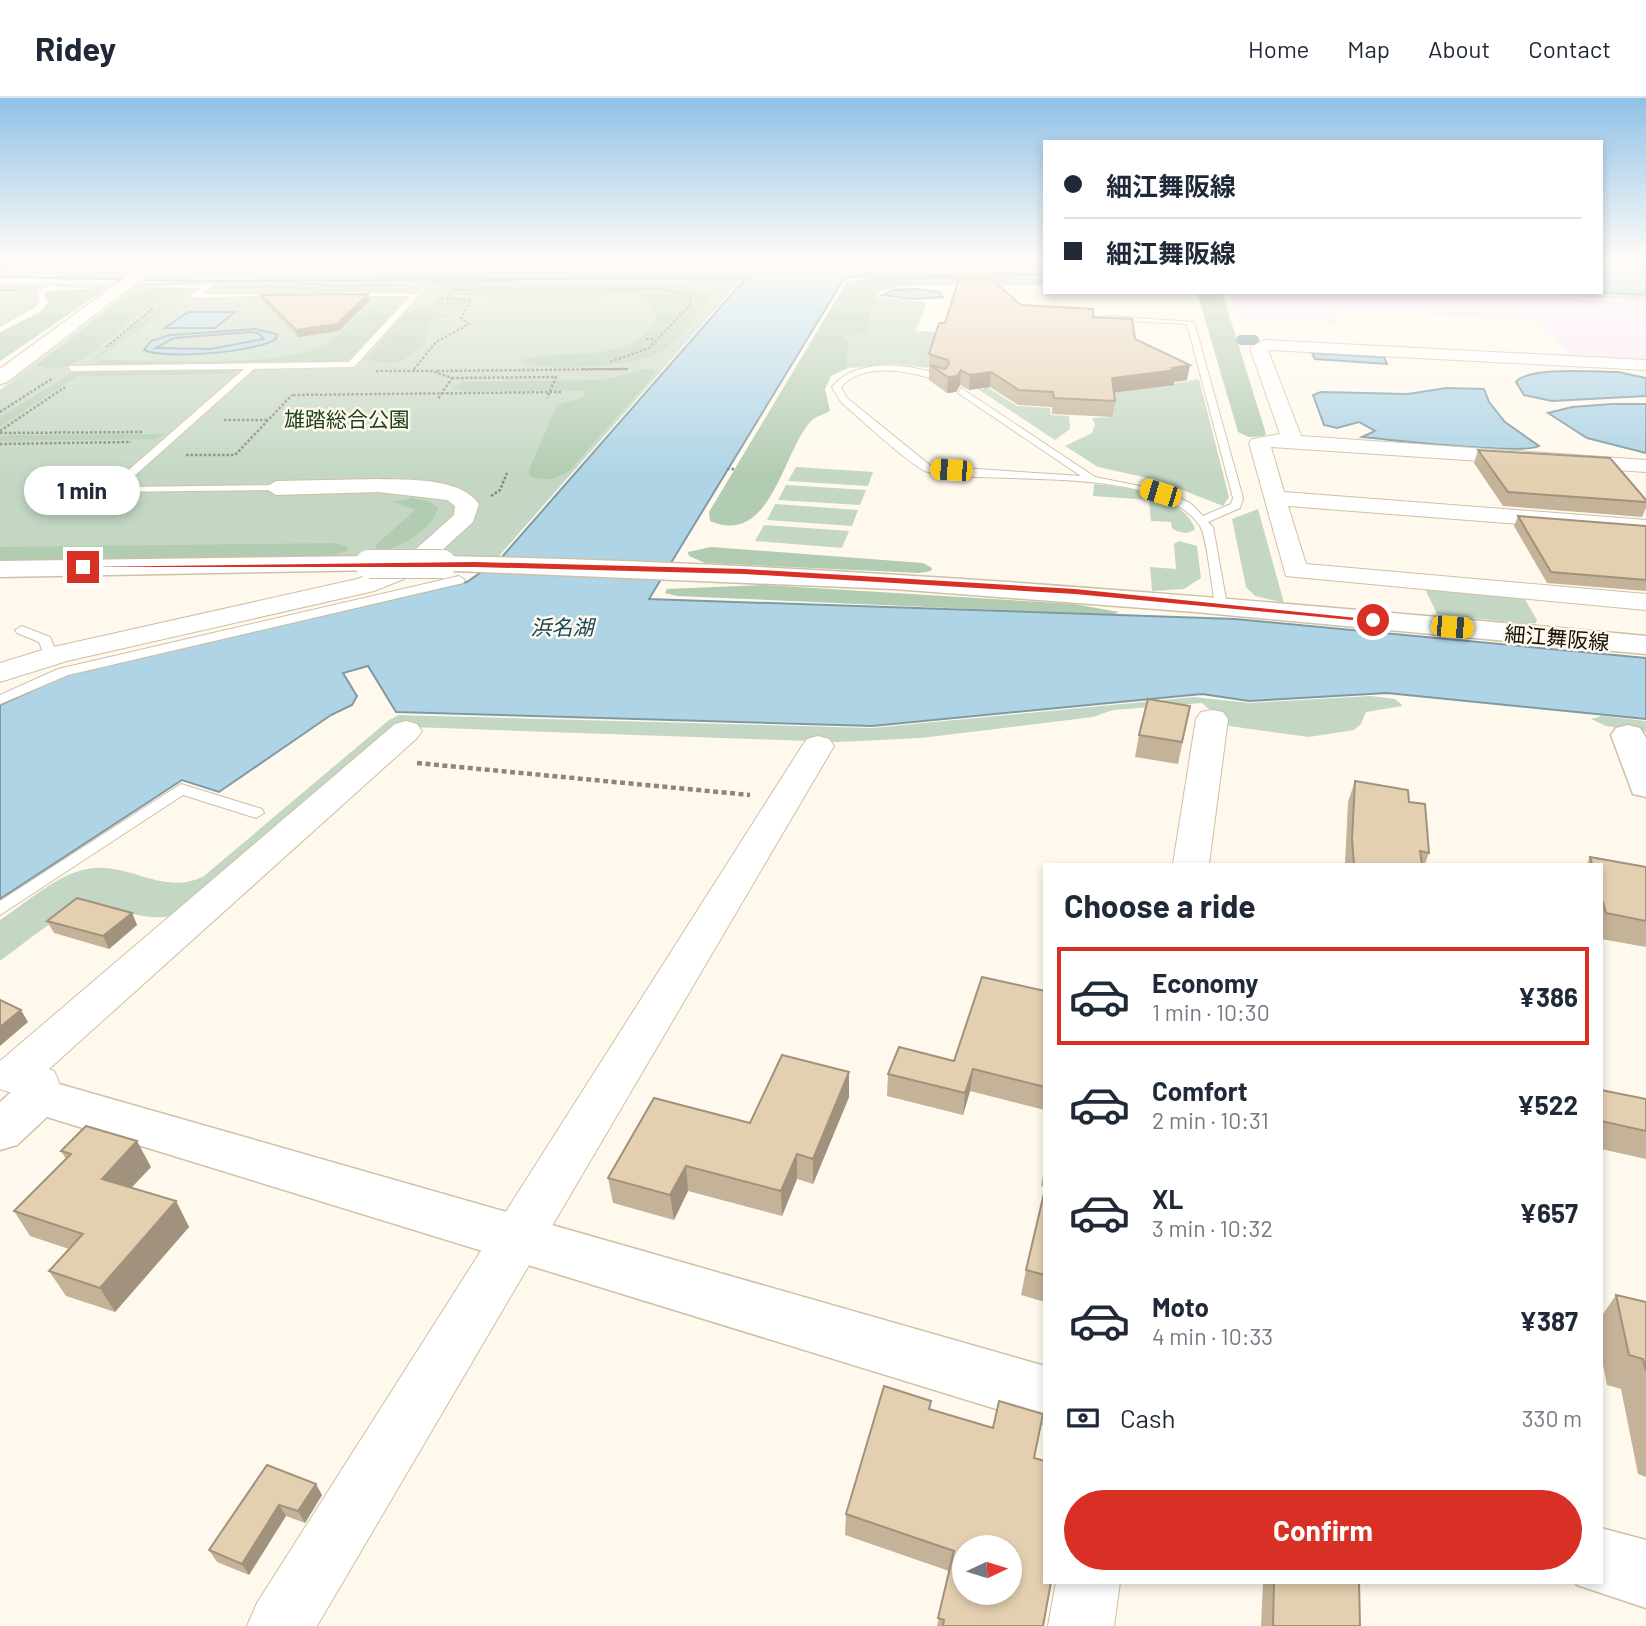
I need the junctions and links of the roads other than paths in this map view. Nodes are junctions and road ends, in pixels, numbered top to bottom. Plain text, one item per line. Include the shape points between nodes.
1 (65, 332) edge
2 (381, 332) edge
3 (1194, 332) edge
4 (1646, 365) edge
5 (252, 366) junction
6 (71, 368) road end
7 (0, 378) edge
8 (943, 379) edge
9 (961, 391) edge
10 (1293, 441) junction
11 (1646, 466) edge
12 (1093, 480) junction
13 (276, 488) joint
14 (1276, 498) junction
15 (1203, 520) junction
16 (1646, 527) edge
17 (449, 567) junction
18 (0, 569) edge
19 (395, 574) dead end
20 (1646, 602) edge
21 (1220, 605) junction
22 (22, 630) dead end
23 (1646, 645) edge
24 (51, 656) junction
25 (0, 673) edge
26 (0, 700) edge
27 (1212, 719) dead end
28 (406, 732) dead end
29 (1628, 736) dead end
30 (818, 746) dead end
31 (1646, 786) edge
32 (256, 813) dead end
33 (1191, 863) edge
34 (0, 909) edge
35 (38, 1096) junction
36 (0, 1131) edge
37 (517, 1238) junction
38 (1043, 1394) edge
39 (1603, 1562) edge
40 (1646, 1574) edge
41 (1088, 1584) edge
42 (280, 1626) edge
43 (1081, 1626) edge

1 - 7 main road
2 - 5 lane via 351,365
3 - 15 lane via 1238,498 1236,506
4 - 10 street via 1264,345 1259,348
5 - 6 lane
5 - 13 lane via 112,490
8 - 12 lane via 919,371 881,369 849,375 836,387 844,400 928,468
9 - 12 lane
10 - 11 street
10 - 14 street via 1267,439 1259,443
12 - 15 lane via 1160,493 1186,505
13 - 17 street via 425,487 458,495 467,504
14 - 16 street
14 - 20 street via 1295,571
15 - 21 lane via 1208,527
17 - 18 main road, 細江舞阪線, bridge
17 - 21 main road, 細江舞阪線 via 898,579
17 - 26 lane via 63,672
19 - 24 street via 365,585
21 - 23 main road, 細江舞阪線
22 - 24 lane via 45,640
24 - 25 street
27 - 33 street
28 - 35 street via 12,1076 38,1083
29 - 31 main road
30 - 37 street
32 - 34 lane via 181,789
35 - 36 main road
35 - 37 main road
37 - 38 main road
37 - 42 street
39 - 40 main road
41 - 43 street

